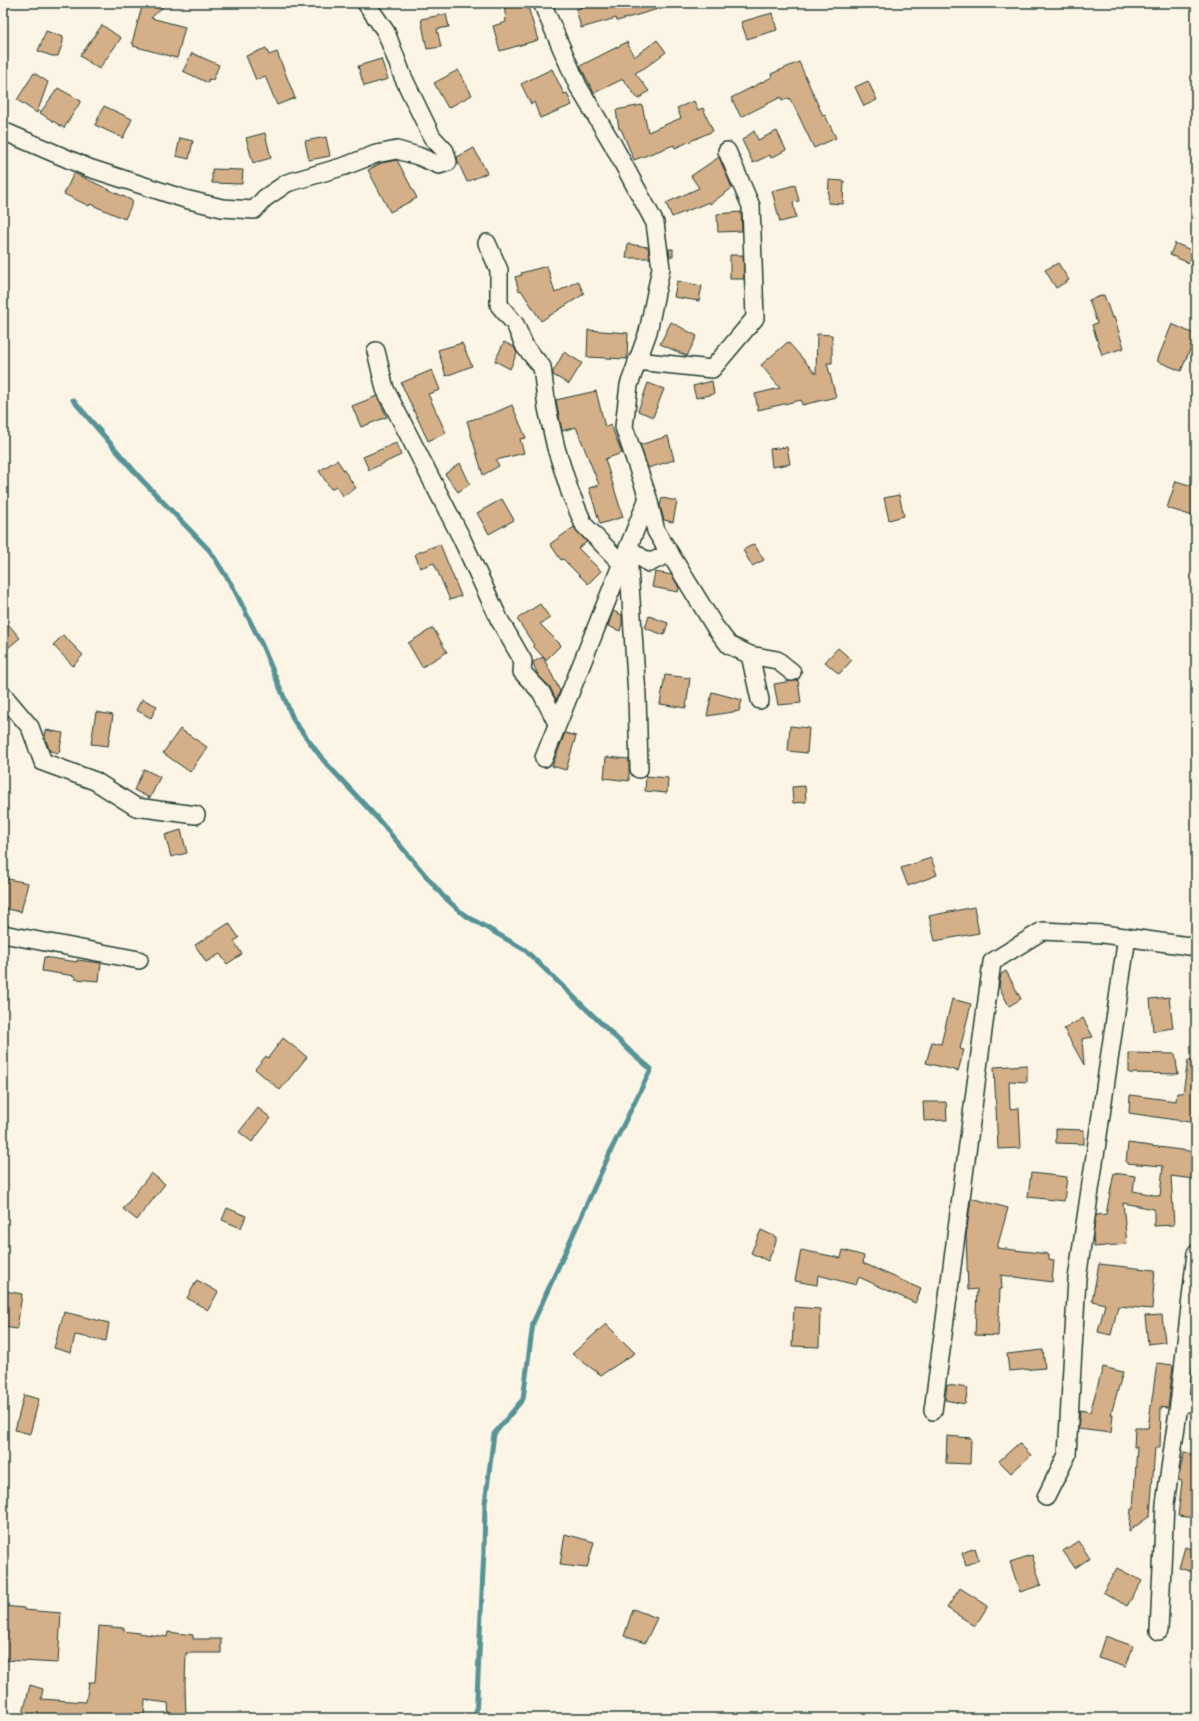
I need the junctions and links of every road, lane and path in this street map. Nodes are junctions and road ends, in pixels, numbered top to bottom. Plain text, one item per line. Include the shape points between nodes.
1 (366, 3) edge
2 (542, 3) edge
3 (3, 131) edge
4 (727, 151) dead end
5 (487, 243) dead end
6 (376, 351) dead end
7 (638, 361) junction
8 (648, 498) junction
9 (628, 548) junction
10 (670, 553) junction
11 (621, 564) junction
12 (750, 655) junction
13 (792, 672) dead end
14 (3, 695) edge
15 (760, 700) dead end
16 (557, 723) junction
17 (544, 758) dead end
18 (639, 769) dead end
19 (196, 815) dead end
20 (3, 934) edge
21 (1127, 937) junction
22 (1196, 947) edge
23 (139, 960) dead end
24 (1196, 1253) edge
25 (1196, 1401) edge
26 (1179, 1405) junction
27 (933, 1411) dead end
28 (1046, 1497) dead end
29 (1159, 1631) dead end

1 - 3 street via 386,32 403,77 432,137 445,151 448,162 438,165 397,150 376,154 287,183 265,198 254,210 222,208 185,199 89,168
2 - 7 street via 578,86 656,223 661,268 648,332
4 - 7 street via 751,206 755,318 712,369
5 - 11 street via 499,270 500,305 515,324 525,347 542,367 547,408 570,492 584,525
6 - 16 street via 385,389 499,619 523,661 522,672 541,692
7 - 8 street via 629,385 624,428
8 - 9 street
8 - 10 street via 656,531
9 - 10 street via 649,563
9 - 11 street
9 - 18 street
10 - 12 street via 715,627 729,645
11 - 16 street
12 - 13 street via 777,660
12 - 15 street
14 - 19 street via 30,727 43,762 95,781 136,807
16 - 17 street
20 - 23 street
21 - 22 street
21 - 27 street via 1042,931 992,962
21 - 28 street via 1077,1279 1067,1455
24 - 26 street
25 - 26 street
26 - 29 street via 1165,1504

